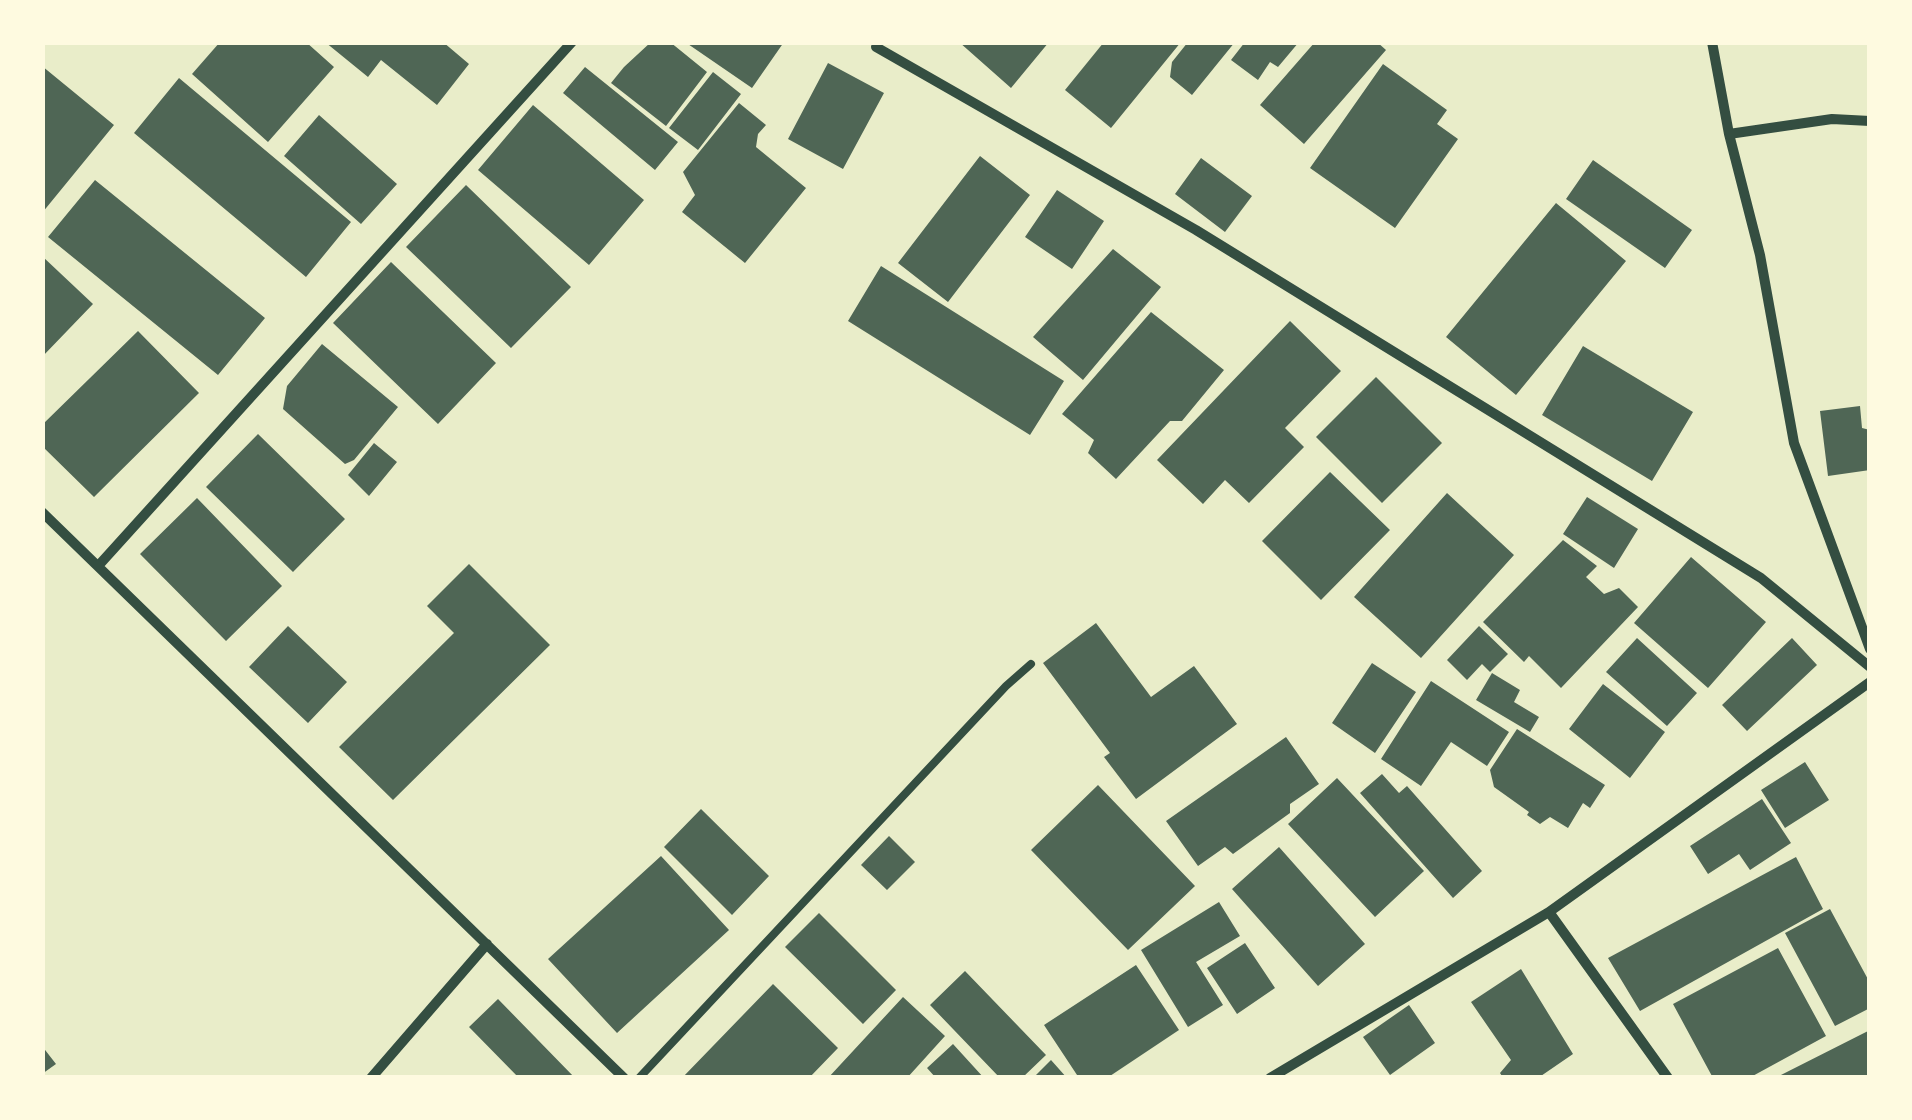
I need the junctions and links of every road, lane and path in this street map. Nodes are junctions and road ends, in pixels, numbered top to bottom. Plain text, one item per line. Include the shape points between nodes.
1 (572, 42) edge
2 (1712, 42) edge
3 (876, 46) dead end
4 (1870, 121) edge
5 (1729, 134) junction
6 (42, 512) edge
7 (99, 565) junction
8 (1870, 649) edge
9 (1032, 664) dead end
10 (1870, 667) edge
11 (1870, 682) edge
12 (1549, 912) junction
13 (487, 944) junction
14 (371, 1078) edge
15 (624, 1078) edge
16 (638, 1078) edge
17 (1270, 1078) edge
18 (1668, 1078) edge

1 - 7 street
2 - 5 street
3 - 10 street via 1196,230 1761,578
4 - 5 street via 1832,119
5 - 8 street via 1760,254 1794,443
6 - 7 street
7 - 13 street
9 - 16 lane
11 - 12 street
12 - 17 street
12 - 18 street
13 - 14 street
13 - 15 street

